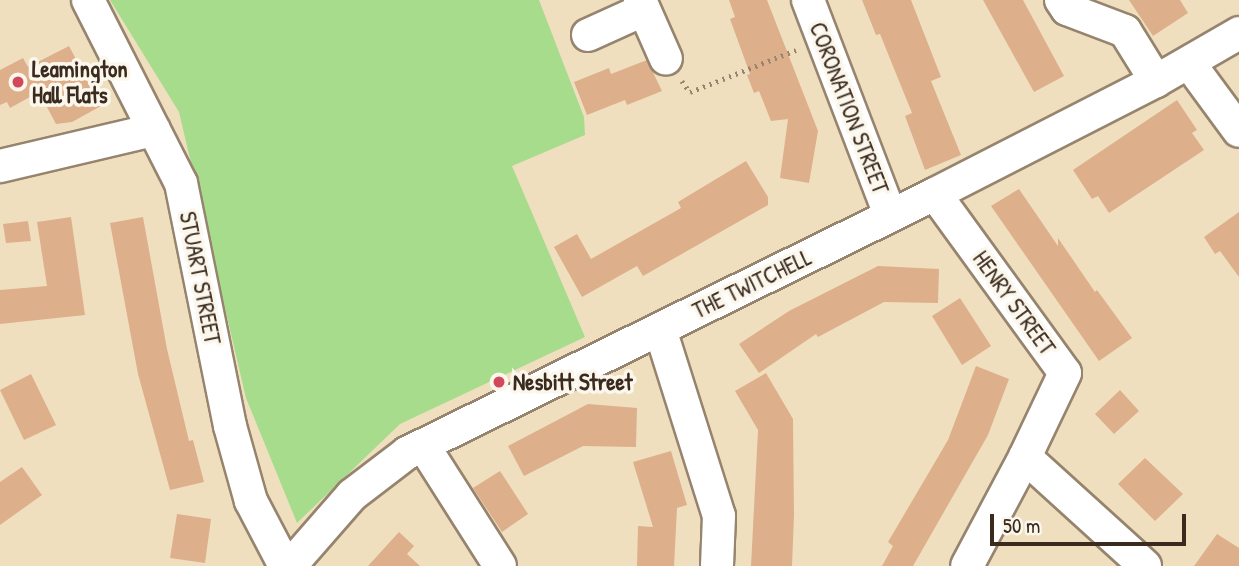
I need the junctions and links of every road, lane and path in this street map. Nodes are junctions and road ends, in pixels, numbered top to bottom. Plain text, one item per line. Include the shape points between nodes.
1 (88, 0) edge
2 (808, 0) edge
3 (1061, 0) edge
4 (641, 5) edge
5 (1239, 33) edge
6 (588, 35) dead end
7 (823, 40) junction
8 (666, 59) joint
9 (1189, 63) junction
10 (1156, 81) junction
11 (154, 130) junction
12 (1239, 131) edge
13 (0, 166) edge
14 (935, 194) junction
15 (890, 215) junction
16 (660, 329) junction
17 (423, 445) junction
18 (1026, 457) junction
19 (287, 566) edge
20 (500, 566) edge
21 (717, 566) edge
22 (967, 566) edge
23 (1144, 566) edge

1 - 11 street, STUART STREET
2 - 7 street, CORONATION STREET
3 - 10 street via 1067,9 1125,31
4 - 6 street
4 - 8 street
5 - 9 street, THE TWITCHELL
7 - 8 path via 690,92
7 - 15 street, CORONATION STREET
9 - 10 street, THE TWITCHELL
9 - 12 street
10 - 14 street, THE TWITCHELL
11 - 13 street
11 - 19 street, STUART STREET via 181,183 230,426 251,500
14 - 15 street, THE TWITCHELL
14 - 18 street, HENRY STREET via 1065,373
15 - 16 street, THE TWITCHELL
16 - 17 street, THE TWITCHELL
16 - 21 street via 719,516
17 - 19 street, THE TWITCHELL via 352,495
17 - 20 street
18 - 22 street, HENRY STREET
18 - 23 street

